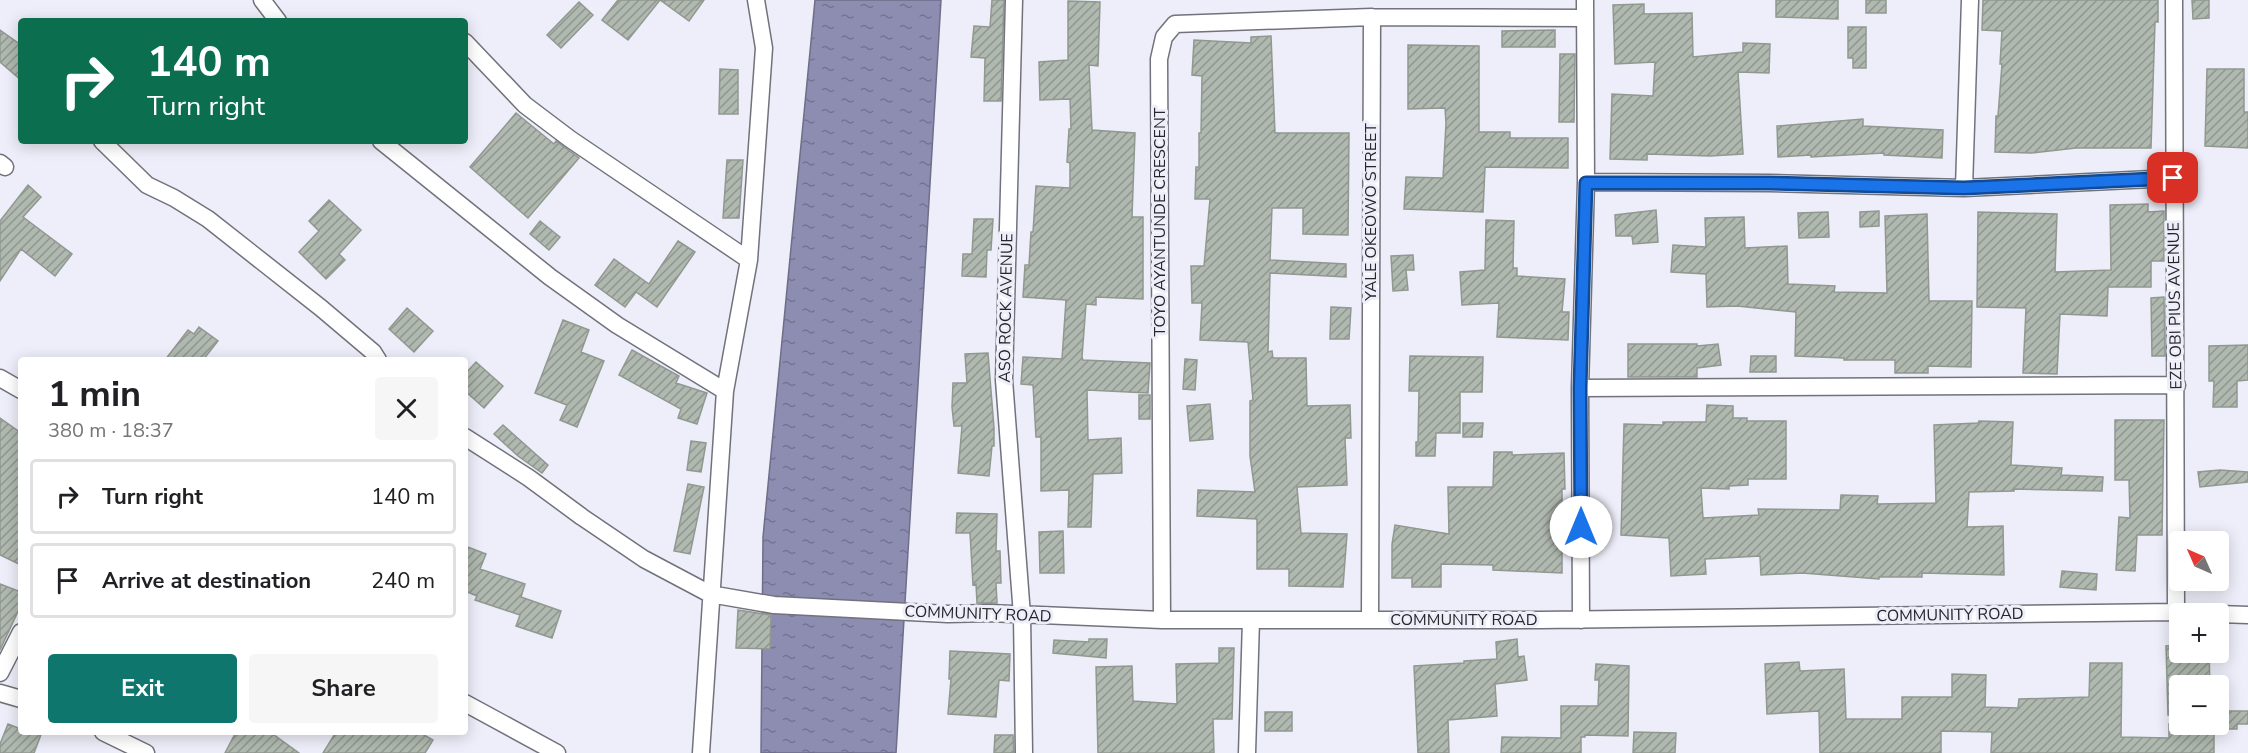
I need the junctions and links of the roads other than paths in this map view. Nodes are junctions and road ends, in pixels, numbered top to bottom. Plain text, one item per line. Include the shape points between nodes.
1 (262, 0) edge
2 (756, 0) edge
3 (1014, 0) edge
4 (1585, 0) edge
5 (1970, 0) edge
6 (2174, 0) edge
7 (1372, 17) junction
8 (276, 18) edge
9 (1584, 18) junction
10 (468, 45) edge
11 (105, 144) edge
12 (385, 144) edge
13 (2173, 178) junction
14 (1586, 183) junction
15 (1964, 188) junction
16 (748, 260) junction
17 (376, 357) edge
18 (0, 378) edge
19 (2177, 385) junction
20 (18, 388) edge
21 (1580, 388) junction
22 (725, 391) junction
23 (468, 439) edge
24 (710, 594) junction
25 (2176, 603) edge
26 (2169, 612) edge
27 (2229, 614) edge
28 (1022, 615) junction
29 (2248, 615) edge
30 (1161, 620) junction
31 (1251, 620) junction
32 (1370, 620) junction
33 (1581, 620) junction
34 (18, 638) edge
35 (0, 673) edge
36 (0, 693) edge
37 (18, 698) edge
38 (468, 705) edge
39 (109, 735) edge
40 (146, 753) edge
41 (557, 753) edge
42 (701, 753) edge
43 (1024, 753) edge
44 (1247, 753) edge

1 - 8 street
2 - 16 street via 764,48
3 - 28 street, ASO ROCK AVENUE via 1004,380
4 - 9 street
5 - 15 street
6 - 13 street, EZE OBI PIUS AVENUE
7 - 9 street
7 - 30 street, TOYO AYANTUNDE CRESCENT via 1175,24 1164,37 1160,59
7 - 32 street, YALE OKEOWO STREET
9 - 14 street
10 - 16 street via 525,105
11 - 17 street via 147,184 208,219
12 - 22 street via 550,277 617,325
13 - 15 street
13 - 19 street, EZE OBI PIUS AVENUE
14 - 15 street
14 - 21 street
16 - 22 street
18 - 20 street
19 - 21 street
19 - 25 street, EZE OBI PIUS AVENUE
21 - 33 street
22 - 24 street
23 - 24 street, COMMUNITY ROAD via 644,559
24 - 28 street, COMMUNITY ROAD via 774,605
24 - 42 street
26 - 33 street, COMMUNITY ROAD
27 - 29 street, COMMUNITY ROAD
28 - 30 street, COMMUNITY ROAD
28 - 43 street, ASO ROCK AVENUE
30 - 31 street, COMMUNITY ROAD
31 - 32 street, COMMUNITY ROAD
31 - 44 street
32 - 33 street, COMMUNITY ROAD
34 - 35 street
36 - 37 street
38 - 41 street
39 - 40 street

